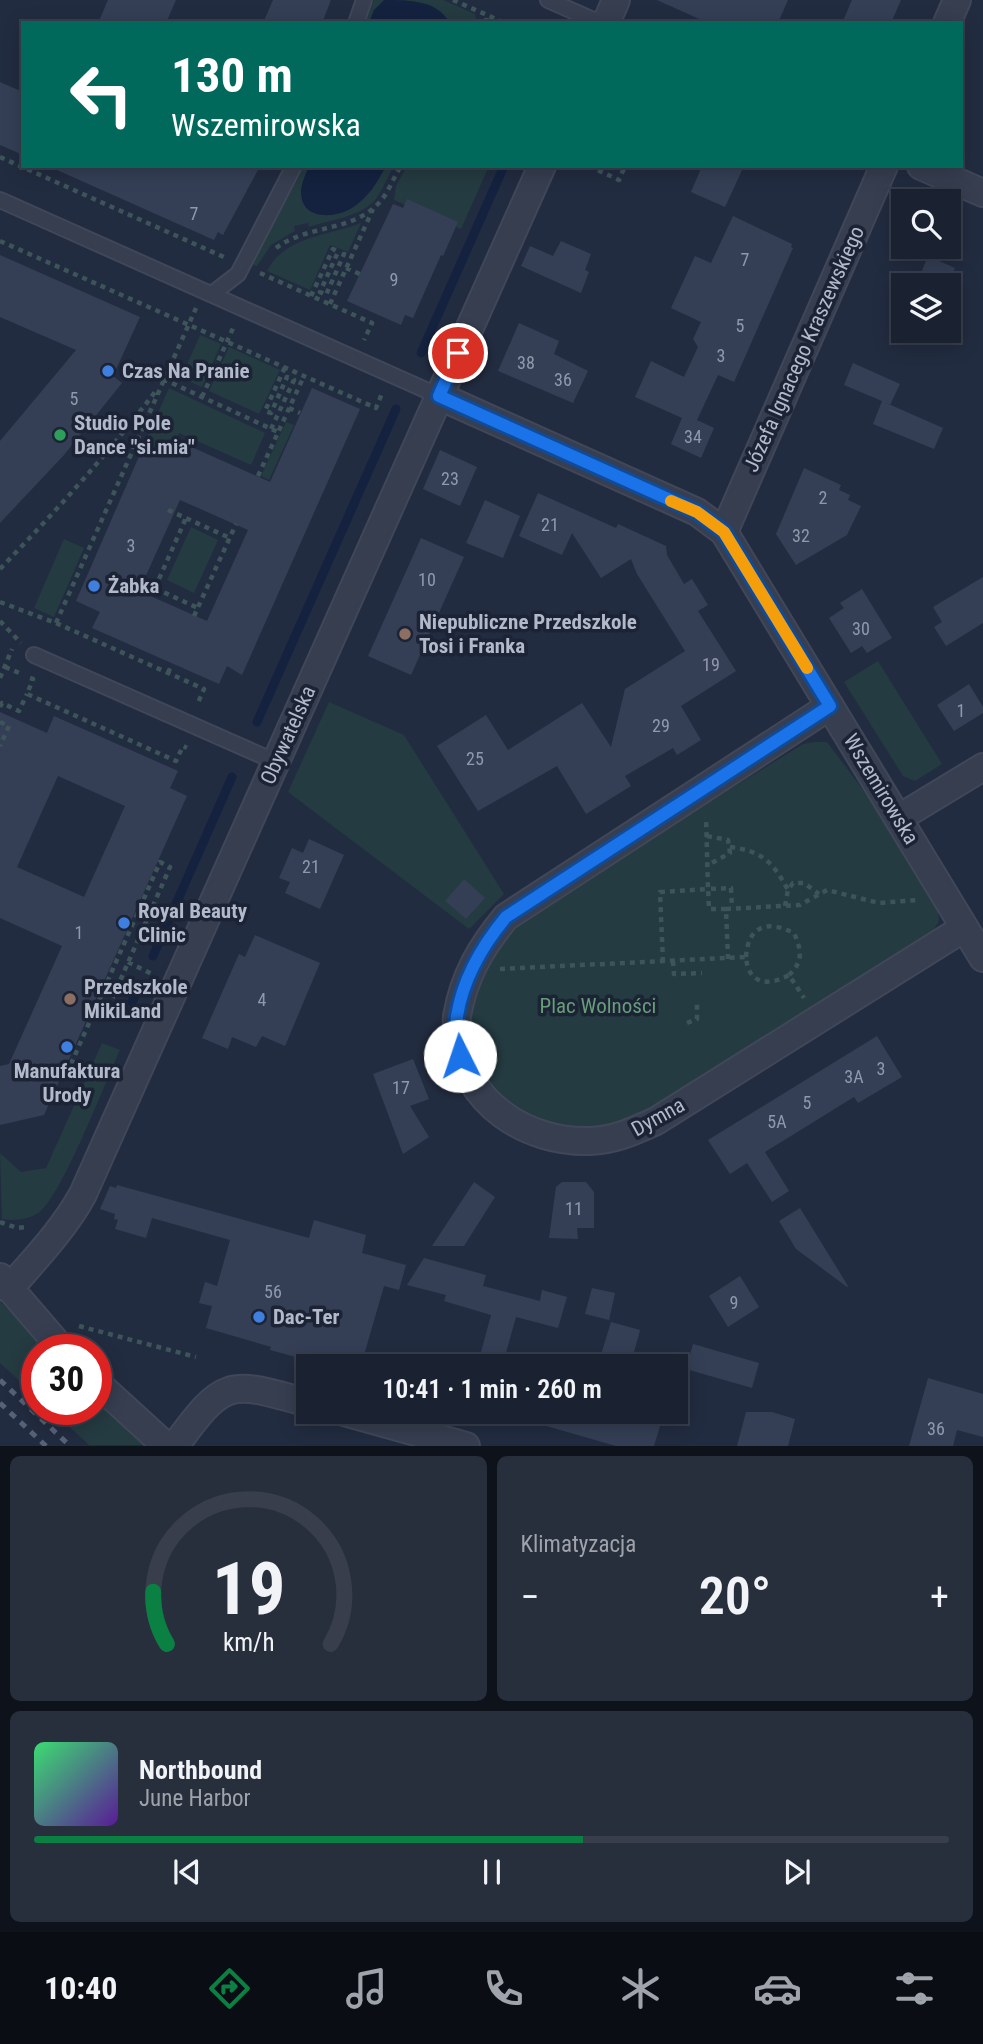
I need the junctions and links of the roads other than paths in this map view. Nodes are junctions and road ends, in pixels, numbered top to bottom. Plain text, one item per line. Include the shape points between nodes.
1 (364, 0) edge
2 (548, 0) edge
3 (616, 0) edge
4 (957, 0) edge
5 (357, 21) edge
6 (595, 21) edge
7 (607, 21) edge
8 (948, 21) edge
9 (293, 168) edge
10 (541, 168) edge
11 (883, 168) edge
12 (926, 168) edge
13 (983, 193) edge
14 (0, 200) edge
15 (212, 294) junction
16 (439, 396) junction
17 (724, 532) junction
18 (34, 655) road end
19 (830, 706) junction
20 (276, 762) junction
21 (983, 767) edge
22 (899, 818) junction
23 (964, 928) junction
24 (983, 958) edge
25 (5, 1283) edge
26 (49, 1334) edge
27 (112, 1397) edge
28 (296, 1400) edge
29 (387, 1424) edge
30 (166, 1446) edge
31 (175, 1446) edge
32 (466, 1446) edge

1 - 5 lane
2 - 6 lane
3 - 7 street
4 - 8 street
9 - 15 lane via 238,274
10 - 16 street, Obywatelska
11 - 17 street, Józefa Ignacego Kraszewskiego
12 - 13 street
14 - 15 lane
15 - 16 lane
16 - 17 street, Wszemirowska via 697,512
16 - 20 street, Obywatelska
17 - 19 street, Wszemirowska
18 - 20 lane
19 - 22 street, Wszemirowska
19 - 23 street, Dymna via 506,917 483,944 457,1018 460,1056 467,1074 481,1096 526,1130 561,1140 622,1136 656,1121
20 - 25 street, Obywatelska via 83,1194 55,1236
21 - 22 street
22 - 23 street, Wszemirowska
23 - 24 street, Wszemirowska
25 - 26 street
27 - 30 street
28 - 31 street via 251,1387 225,1390 198,1413
29 - 32 street

